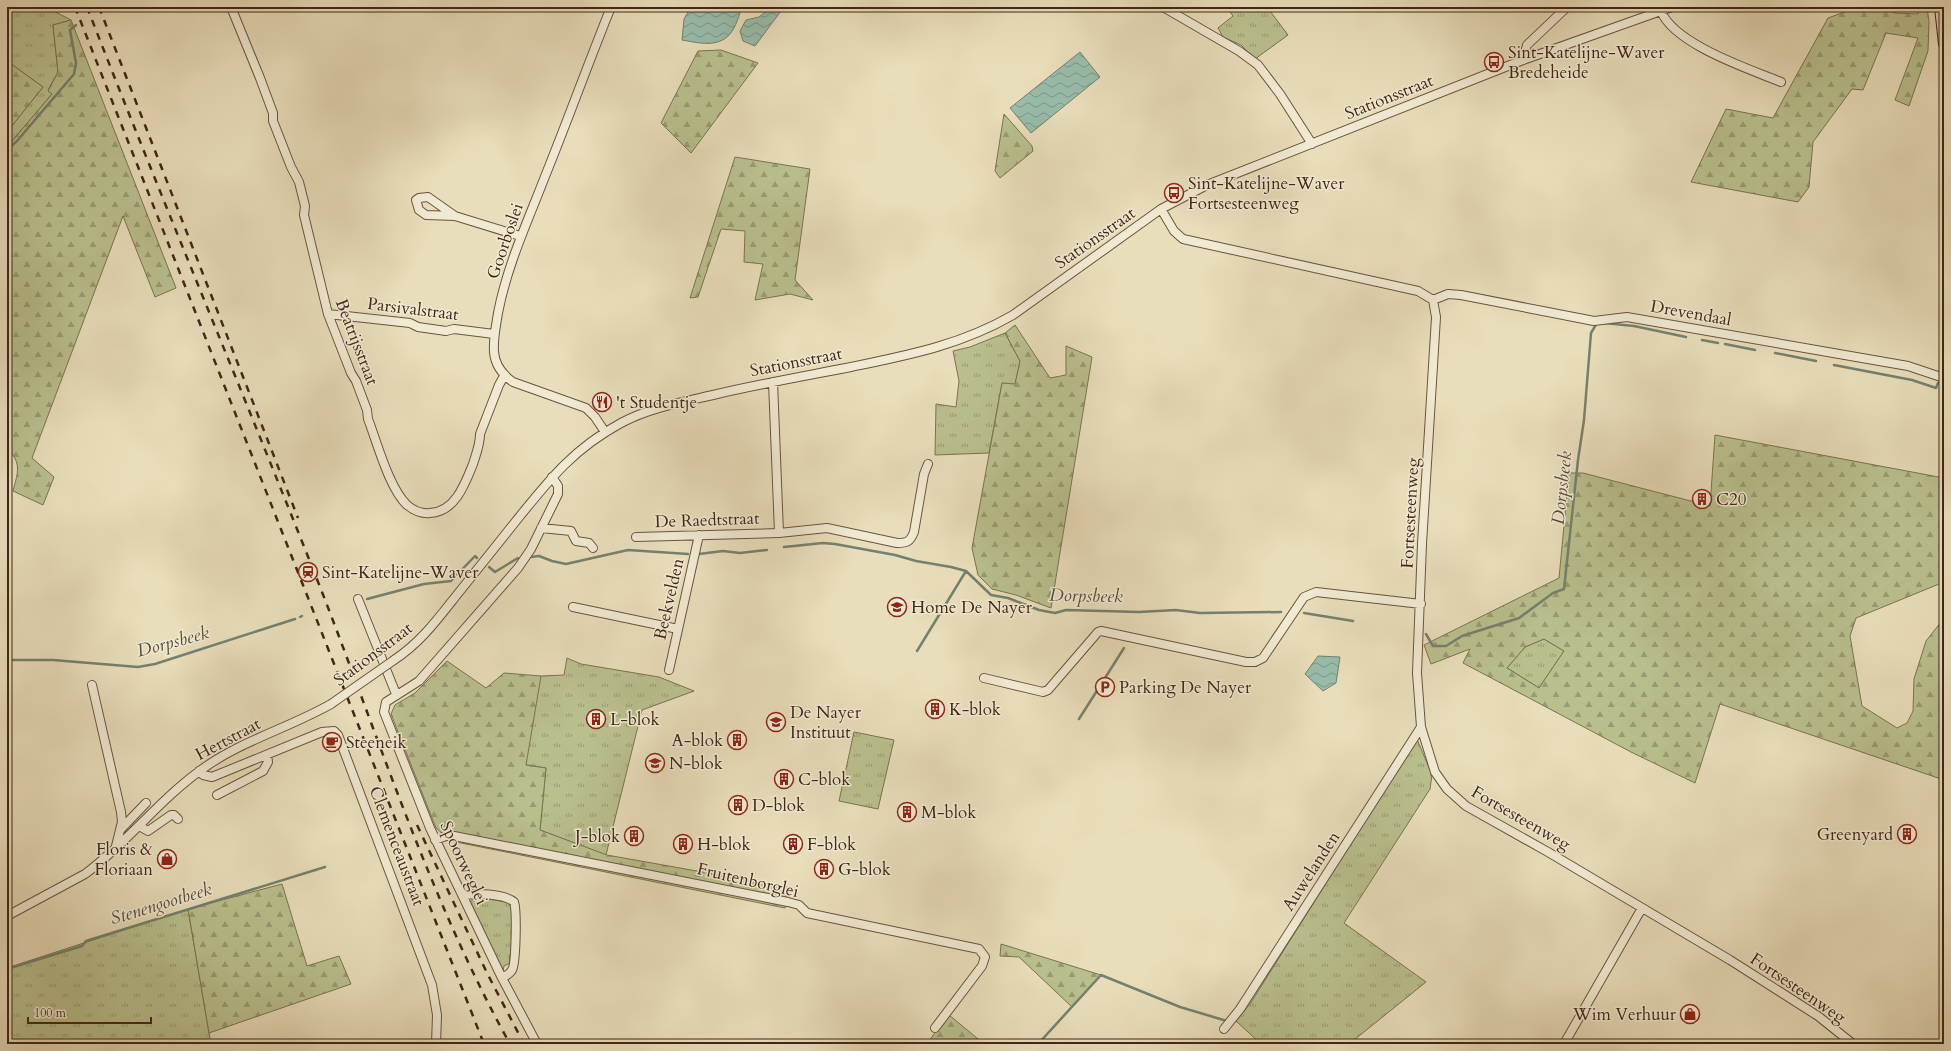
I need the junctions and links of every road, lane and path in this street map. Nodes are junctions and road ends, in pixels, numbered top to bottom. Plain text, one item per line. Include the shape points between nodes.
1 (231, 7) edge
2 (611, 7) edge
3 (1163, 7) edge
4 (1567, 7) edge
5 (1672, 7) edge
6 (1940, 7) edge
7 (1661, 11) junction
8 (1944, 44) edge
9 (1523, 60) junction
10 (1781, 82) dead end
11 (1312, 144) junction
12 (1161, 209) junction
13 (455, 216) dead end
14 (520, 236) junction
15 (1433, 300) junction
16 (328, 314) junction
17 (494, 334) junction
18 (504, 376) junction
19 (1944, 378) edge
20 (773, 382) junction
21 (605, 432) junction
22 (928, 464) dead end
23 (552, 477) junction
24 (541, 528) junction
25 (778, 533) junction
26 (699, 535) junction
27 (636, 537) dead end
28 (593, 548) dead end
29 (358, 599) dead end
30 (1420, 604) junction
31 (572, 607) dead end
32 (678, 628) junction
33 (669, 670) dead end
34 (984, 678) dead end
35 (92, 685) dead end
36 (396, 694) junction
37 (331, 704) joint
38 (1421, 727) junction
39 (267, 755) junction
40 (199, 771) junction
41 (217, 795) dead end
42 (146, 803) dead end
43 (178, 819) dead end
44 (139, 826) junction
45 (121, 829) junction
46 (436, 840) junction
47 (115, 850) junction
48 (463, 896) junction
49 (1642, 908) junction
50 (7, 916) edge
51 (502, 978) junction
52 (935, 1028) dead end
53 (1224, 1029) dead end
54 (1844, 1041) edge
55 (436, 1044) edge
56 (537, 1044) edge
57 (1564, 1044) edge
58 (1853, 1044) edge

1 - 16 street, Beatrijsstraat via 260,78 291,167 299,182 305,206 304,215
2 - 14 street, Goorboslei
3 - 11 street via 1239,51 1258,65
4 - 9 street via 1527,45
5 - 7 street, Stationsstraat
6 - 8 main road
7 - 9 street, Stationsstraat
7 - 10 street via 1675,30 1693,42 1724,59
9 - 11 street, Stationsstraat
11 - 12 street, Stationsstraat via 1207,185
12 - 15 street via 1174,231 1183,239 1418,291
12 - 20 street, Stationsstraat via 1013,315 988,329 933,350
13 - 14 street
14 - 17 street, Goorboslei via 501,299
15 - 19 street, Drevendaal via 1448,294 1461,295 1594,321 1628,316 1908,366
15 - 30 street, Fortsesteenweg via 1436,317
16 - 17 street, Parsivalstraat via 410,323 418,327 446,331 454,329
16 - 18 street, Beatrijsstraat via 367,410 392,483 406,504 417,511 440,512 456,499 466,482 480,443 480,434
17 - 18 street, Goorboslei via 494,354
18 - 21 street via 513,382 586,408
20 - 21 street, Stationsstraat via 654,409
20 - 25 street
21 - 23 street, Stationsstraat via 576,453
22 - 25 street, De Raedtstraat via 914,532 906,543 827,528
23 - 24 street via 558,486 558,494
23 - 37 street, Stationsstraat, bridge via 423,637
24 - 28 street via 571,531 576,541 589,543
24 - 36 street via 518,568 419,681
25 - 26 street, De Raedtstraat
26 - 27 street, De Raedtstraat
26 - 32 street, Beekvelden
29 - 36 street
30 - 34 street via 1316,592 1304,597 1263,658 1255,662 1101,631 1048,690 1043,692
30 - 38 street, Fortsesteenweg via 1417,673
31 - 32 street
32 - 33 street, Beekvelden
35 - 45 street via 121,812
36 - 46 street, Spoorweglei via 386,702 385,719
37 - 40 street, Hertstraat via 223,755
38 - 49 street, Fortsesteenweg via 1435,772 1447,789 1466,806
38 - 53 street, Auwelanden via 1240,1009
39 - 40 street, Clemenceaustraat via 212,777
39 - 41 street via 268,762 263,771
39 - 55 street, Clemenceaustraat via 328,730 338,735 432,985 437,1015
40 - 44 street, Hertstraat
42 - 45 street
43 - 44 street via 171,815 148,831
44 - 47 street, Hertstraat
45 - 47 street
46 - 48 street, Spoorweglei
46 - 52 street, Fruitenborglei via 454,836 691,882 788,902 799,905 807,913 979,949 985,957 982,966
47 - 50 street, Hertstraat via 85,874
48 - 51 street, Spoorweglei
48 - 51 street via 472,893 488,894 514,902 516,927 513,967 509,974
49 - 54 street, Fortsesteenweg via 1818,1016
49 - 57 street
51 - 56 street, Spoorweglei
54 - 58 street, Fortsesteenweg

